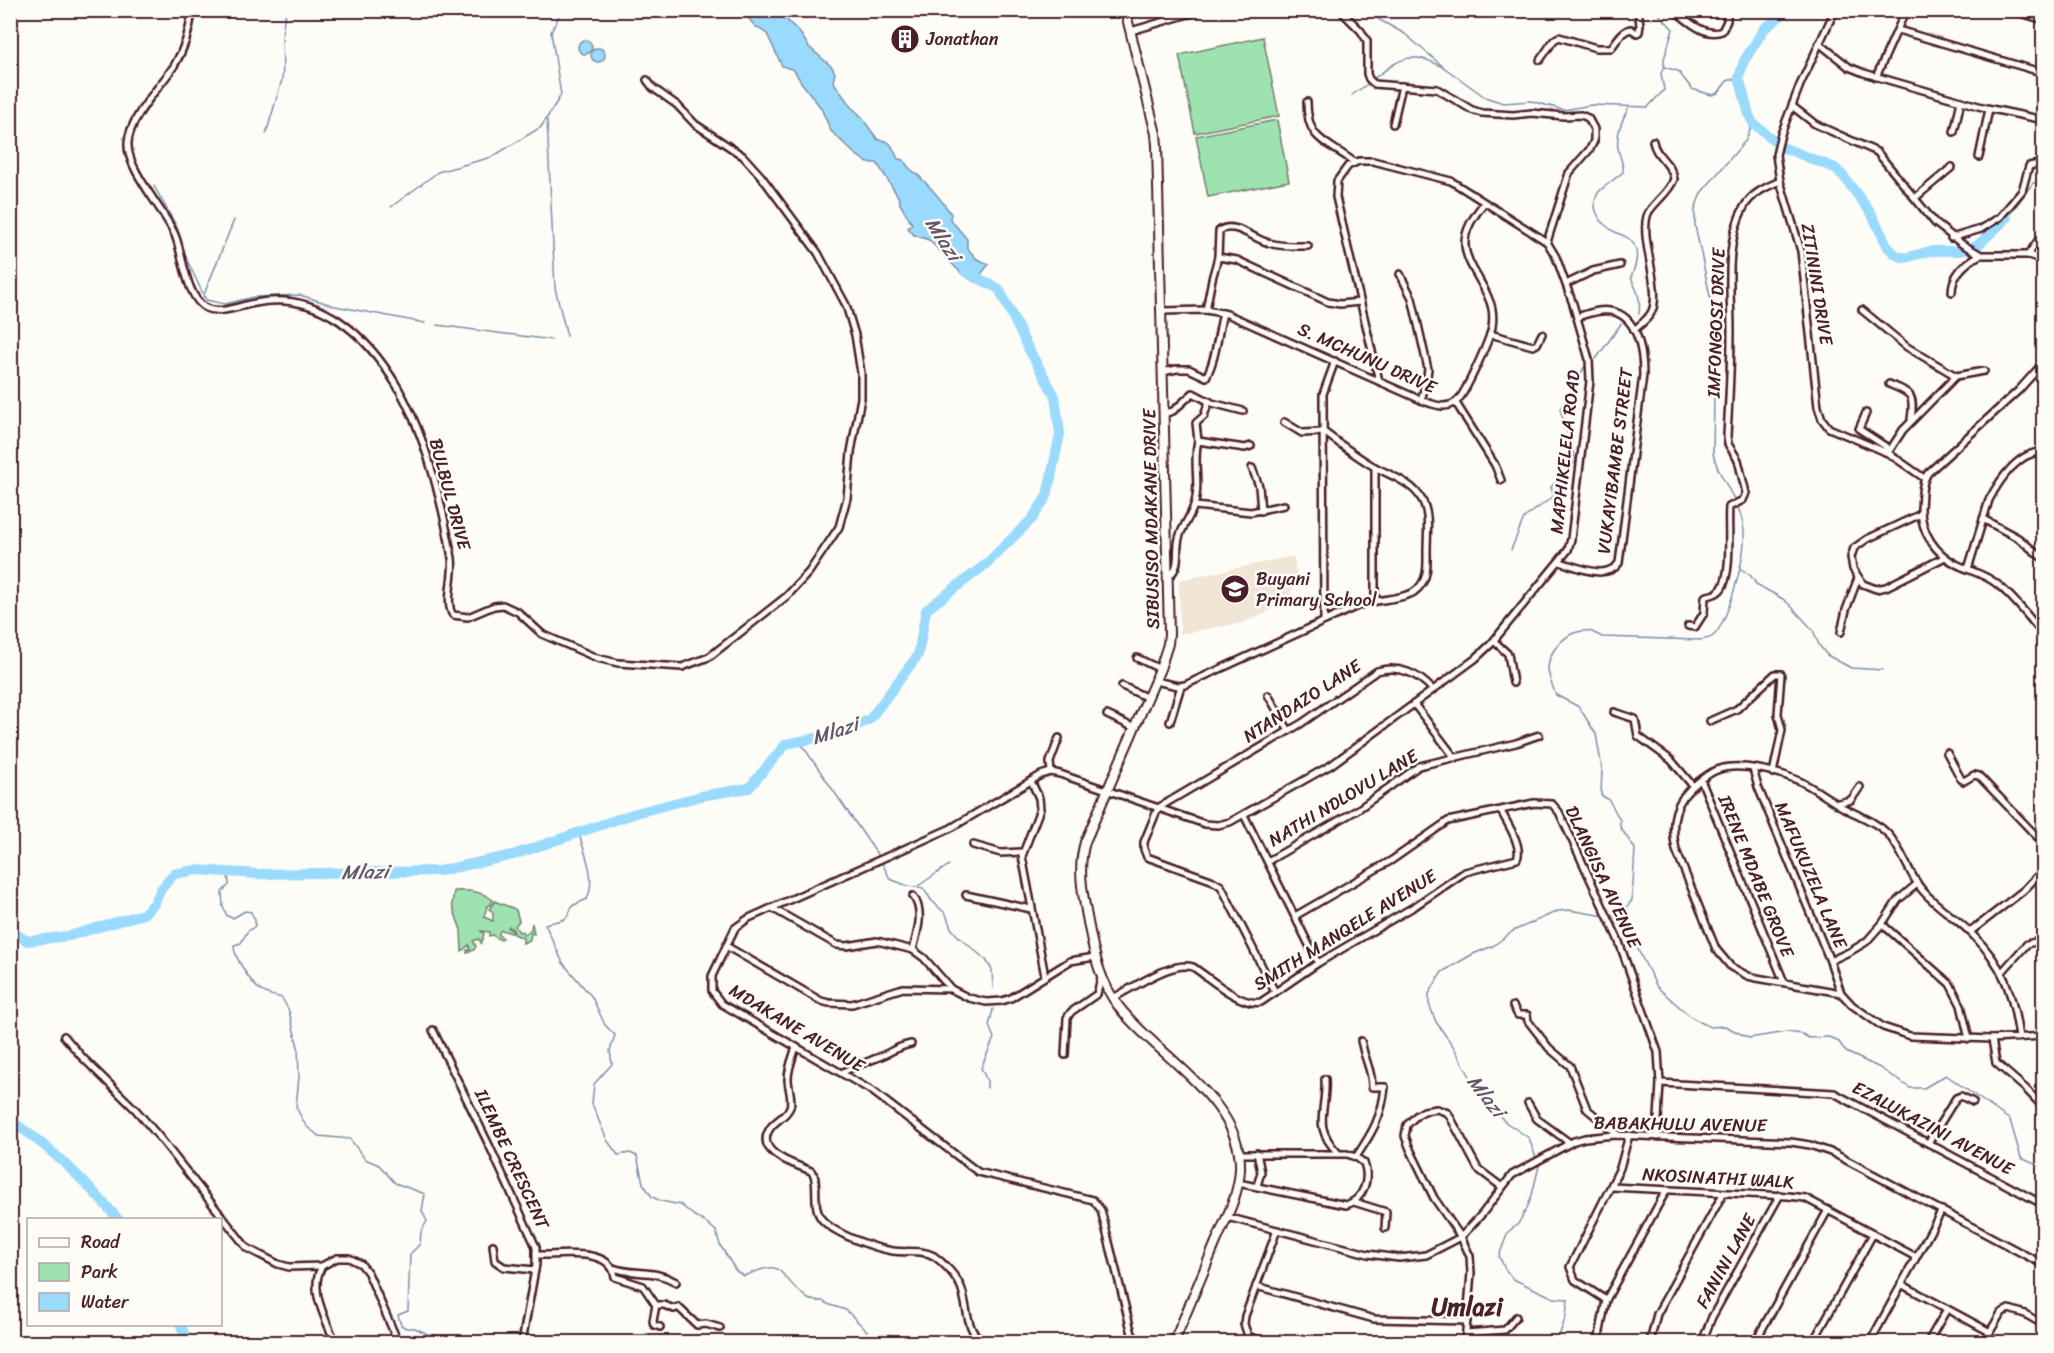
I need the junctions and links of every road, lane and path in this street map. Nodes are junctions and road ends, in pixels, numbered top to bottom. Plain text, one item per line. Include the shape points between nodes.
1 (192, 10) edge
2 (1125, 10) edge
3 (1202, 10) edge
4 (1340, 10) edge
5 (1425, 10) edge
6 (1638, 10) edge
7 (1674, 10) edge
8 (1727, 10) edge
9 (1835, 10) edge
10 (1906, 10) edge
11 (2010, 10) edge
12 (1435, 14) dead end
13 (2043, 20) edge
14 (1898, 30) junction
15 (1131, 31) junction
16 (1819, 43) junction
17 (1540, 60) dead end
18 (2043, 73) edge
19 (1876, 77) junction
20 (647, 80) dead end
21 (1402, 86) junction
22 (1961, 101) junction
23 (1307, 102) dead end
24 (1792, 106) junction
25 (1989, 109) junction
26 (2043, 120) edge
27 (1393, 124) dead end
28 (1954, 132) dead end
29 (1653, 141) dead end
30 (1979, 157) dead end
31 (1354, 162) junction
32 (2043, 163) edge
33 (1952, 167) dead end
34 (1780, 181) junction
35 (1914, 198) junction
36 (1484, 203) junction
37 (2043, 232) edge
38 (1951, 238) junction
39 (1547, 242) junction
40 (1308, 246) dead end
41 (1978, 254) junction
42 (2028, 255) junction
43 (1218, 257) junction
44 (2043, 260) edge
45 (1620, 265) dead end
46 (1400, 274) dead end
47 (1566, 284) junction
48 (1952, 292) dead end
49 (1360, 302) junction
50 (1206, 310) junction
51 (1862, 310) dead end
52 (1161, 311) junction
53 (1223, 313) junction
54 (1576, 317) junction
55 (1634, 330) junction
56 (1490, 334) junction
57 (1542, 334) dead end
58 (1335, 361) junction
59 (2043, 362) edge
60 (1984, 370) dead end
61 (1162, 372) junction
62 (1956, 376) junction
63 (1379, 381) junction
64 (1889, 384) dead end
65 (1421, 400) junction
66 (1209, 401) junction
67 (1456, 403) junction
68 (1243, 411) dead end
69 (1866, 413) dead end
70 (1163, 414) junction
71 (1911, 421) junction
72 (1284, 422) dead end
73 (1323, 432) junction
74 (1198, 441) junction
75 (1251, 447) dead end
76 (2043, 452) edge
77 (1887, 453) junction
78 (1375, 467) junction
79 (1252, 468) dead end
80 (1924, 478) junction
81 (1501, 480) dead end
82 (1284, 505) dead end
83 (1194, 506) junction
84 (1261, 511) junction
85 (1921, 514) junction
86 (1983, 519) junction
87 (1945, 557) junction
88 (2043, 560) edge
89 (1560, 562) junction
90 (1968, 569) junction
91 (1168, 577) junction
92 (1858, 578) junction
93 (1375, 600) junction
94 (1324, 620) junction
95 (1688, 626) dead end
96 (1841, 632) dead end
97 (2043, 635) edge
98 (1494, 641) junction
99 (1137, 658) dead end
100 (1160, 669) junction
101 (1155, 681) junction
102 (1513, 683) dead end
103 (1122, 686) dead end
104 (1181, 686) junction
105 (1433, 690) junction
106 (1268, 695) dead end
107 (1148, 698) junction
108 (1414, 704) junction
109 (1614, 712) dead end
110 (1107, 716) dead end
111 (1170, 722) dead end
112 (1710, 722) dead end
113 (1135, 728) junction
114 (1289, 731) junction
115 (1539, 735) dead end
116 (1059, 738) dead end
117 (1947, 753) dead end
118 (1455, 758) junction
119 (1753, 769) junction
120 (1051, 772) junction
121 (1773, 772) junction
122 (1701, 780) junction
123 (1031, 781) junction
124 (1693, 786) junction
125 (1860, 787) dead end
126 (1107, 790) junction
127 (1836, 803) junction
128 (1158, 808) junction
129 (1501, 811) junction
130 (1244, 815) junction
131 (2043, 844) edge
132 (973, 845) dead end
133 (1022, 852) junction
134 (1268, 861) junction
135 (2043, 869) edge
136 (1917, 884) junction
137 (966, 895) dead end
138 (913, 896) dead end
139 (772, 908) junction
140 (1031, 909) junction
141 (1295, 916) junction
142 (1882, 924) junction
143 (1970, 932) junction
144 (2043, 945) edge
145 (726, 946) junction
146 (912, 950) junction
147 (1095, 957) junction
148 (1830, 961) junction
149 (1318, 963) junction
150 (2002, 972) junction
151 (1045, 976) junction
152 (1101, 978) junction
153 (1784, 982) junction
154 (2043, 988) edge
155 (951, 989) junction
156 (1275, 992) junction
157 (1841, 993) junction
158 (2043, 996) edge
159 (1113, 998) junction
160 (1513, 1006) dead end
161 (432, 1030) dead end
162 (64, 1036) dead end
163 (2043, 1036) edge
164 (2019, 1038) junction
165 (1969, 1039) junction
166 (1992, 1039) junction
167 (1361, 1041) dead end
168 (911, 1044) dead end
169 (796, 1047) junction
170 (1065, 1055) dead end
171 (842, 1073) junction
172 (1325, 1079) dead end
173 (1660, 1083) junction
174 (1973, 1102) dead end
175 (1528, 1103) dead end
176 (2043, 1108) edge
177 (1618, 1135) junction
178 (1629, 1135) junction
179 (1657, 1137) junction
180 (1570, 1143) junction
181 (1928, 1143) junction
182 (1338, 1153) junction
183 (1240, 1154) junction
184 (1257, 1154) junction
185 (1356, 1157) junction
186 (1238, 1182) junction
187 (1257, 1186) junction
188 (1502, 1187) junction
189 (1612, 1187) junction
190 (1666, 1191) junction
191 (1723, 1194) junction
192 (1780, 1196) junction
193 (1354, 1202) junction
194 (2043, 1205) edge
195 (1828, 1210) junction
196 (1942, 1210) junction
197 (1227, 1217) junction
198 (1385, 1228) dead end
199 (1277, 1230) junction
200 (1873, 1234) junction
201 (1461, 1237) junction
202 (493, 1245) dead end
203 (537, 1255) junction
204 (1916, 1257) junction
205 (2043, 1265) edge
206 (322, 1266) junction
207 (613, 1269) junction
208 (535, 1270) junction
209 (676, 1282) dead end
210 (1901, 1284) junction
211 (1256, 1286) junction
212 (1606, 1300) junction
213 (656, 1305) junction
214 (1947, 1309) junction
215 (1516, 1317) dead end
216 (1467, 1321) junction
217 (2043, 1325) edge
218 (660, 1327) dead end
219 (720, 1328) dead end
220 (1990, 1332) junction
221 (1466, 1333) junction
222 (335, 1342) edge
223 (398, 1342) edge
224 (522, 1342) edge
225 (992, 1342) edge
226 (1139, 1342) edge
227 (1174, 1342) edge
228 (1264, 1342) edge
229 (1465, 1342) edge
230 (1598, 1342) edge
231 (1650, 1342) edge
232 (1702, 1342) edge
233 (1755, 1342) edge
234 (1813, 1342) edge
235 (1870, 1342) edge
236 (1928, 1342) edge
237 (1984, 1342) edge

1 - 20 street, BULBUL DRIVE via 184,46 133,125 128,150 176,237 184,270 201,304 215,310 268,301 312,305 344,322 375,354 409,410 429,464 453,560 448,604 453,615 468,617 502,605 518,612 542,634 597,658 677,667 709,657 797,586 839,527 847,498 861,374 846,305 803,231 743,156 695,124
2 - 15 street, SIBUSISO MDAKANE DRIVE
3 - 15 street
4 - 21 street via 1367,41 1369,79 1374,84
5 - 12 street
6 - 17 street via 1639,32 1627,30 1611,48 1596,48 1559,37
7 - 8 street via 1697,28 1719,33 1727,21
9 - 16 street, ZITININI DRIVE
10 - 14 street
11 - 13 street
14 - 18 street
14 - 19 street
15 - 52 street, SIBUSISO MDAKANE DRIVE via 1156,134
16 - 19 street via 1849,67
16 - 24 street, ZITININI DRIVE
19 - 22 street
21 - 27 street
21 - 39 street via 1437,89 1482,113 1585,116 1590,120 1594,141 1569,173
22 - 25 street
22 - 28 street
23 - 31 street via 1311,130
24 - 34 street, ZITININI DRIVE via 1776,155
24 - 35 street via 1821,127 1877,152
25 - 26 street
25 - 30 street
29 - 55 street via 1674,179 1647,214 1645,229 1654,302 1651,313
31 - 36 street via 1373,161 1451,181
31 - 49 street via 1340,176 1336,197
32 - 38 street via 2029,166 2022,192 2000,218 1981,229
33 - 35 street
34 - 77 street, ZITININI DRIVE via 1801,251 1822,419 1836,432
34 - 95 street, IMFONGOSI DRIVE via 1758,191 1744,207 1734,236 1727,436 1746,493 1729,509 1730,549 1723,586 1705,597 1704,613 1695,627
35 - 38 street
36 - 39 street
36 - 56 street, S. MCHUNU DRIVE via 1465,242 1491,306
37 - 42 street
38 - 41 street
39 - 47 street, MAPHIKELELA ROAD
40 - 43 street via 1269,243 1230,227 1219,231
41 - 42 street
41 - 48 street via 1958,272
42 - 44 street
43 - 49 street via 1237,260 1328,302
43 - 50 street
45 - 47 street via 1593,271
46 - 65 street via 1412,298 1428,369
47 - 54 street, MAPHIKELELA ROAD
49 - 63 street
50 - 52 street, S. MCHUNU DRIVE
50 - 53 street, S. MCHUNU DRIVE
51 - 62 street via 1907,347
52 - 61 street, SIBUSISO MDAKANE DRIVE
53 - 58 street, S. MCHUNU DRIVE
53 - 61 street via 1214,360 1206,377 1189,369
54 - 55 street via 1611,311 1624,317
54 - 89 street, MAPHIKELELA ROAD via 1590,381 1571,539
55 - 89 street, VUKAYIBAMBE STREET via 1642,375 1619,563 1613,570 1602,572
56 - 57 street via 1533,346
56 - 67 street, S. MCHUNU DRIVE
58 - 63 street, S. MCHUNU DRIVE
58 - 73 street via 1323,389
59 - 80 street via 2019,390
60 - 62 street
61 - 70 street, SIBUSISO MDAKANE DRIVE
62 - 71 street
63 - 65 street, S. MCHUNU DRIVE
64 - 71 street via 1912,397
65 - 67 street, S. MCHUNU DRIVE via 1441,406
66 - 68 street
66 - 70 street via 1191,394 1173,411
66 - 74 street via 1204,416 1196,423
67 - 81 street via 1496,465
69 - 77 street via 1859,429 1881,442
70 - 91 street, SIBUSISO MDAKANE DRIVE
71 - 77 street
72 - 73 street via 1302,433
73 - 78 street
73 - 94 street
74 - 75 street
74 - 83 street
76 - 86 street via 2034,452 2016,463 1994,491
77 - 80 street, ZITININI DRIVE
78 - 93 street
78 - 93 street via 1417,493 1425,505 1427,524 1427,572 1421,585 1404,596
79 - 84 street via 1259,486
80 - 85 street
82 - 84 street
83 - 84 street
83 - 91 street via 1180,534 1177,567
85 - 87 street via 1930,540
85 - 92 street via 1854,548 1851,562
86 - 88 street via 2018,538
86 - 90 street
87 - 90 street
87 - 92 street via 1881,589 1866,586
89 - 98 street, MAPHIKELELA ROAD
90 - 97 street via 1998,584
91 - 100 street, SIBUSISO MDAKANE DRIVE via 1168,644
92 - 96 street
93 - 94 street
94 - 104 street
98 - 102 street via 1508,654
98 - 105 street, MAPHIKELELA ROAD
99 - 100 street
100 - 101 street, SIBUSISO MDAKANE DRIVE
101 - 104 street
101 - 107 street, SIBUSISO MDAKANE DRIVE
103 - 107 street
104 - 111 street
105 - 108 street, MAPHIKELELA ROAD
105 - 114 street, NTANDAZO LANE via 1409,671 1377,671
106 - 114 street
107 - 113 street, SIBUSISO MDAKANE DRIVE
108 - 118 street
108 - 130 street, MAPHIKELELA ROAD via 1331,765
109 - 124 street via 1635,719 1638,736 1671,760
110 - 113 street
112 - 121 street via 1737,709 1775,674 1780,674 1778,714 1782,730
113 - 126 street, SIBUSISO MDAKANE DRIVE
114 - 128 street, NTANDAZO LANE
115 - 118 street, NATHI NDLOVU LANE
116 - 120 street via 1050,762
117 - 131 street via 1961,780 1979,776
118 - 134 street, NATHI NDLOVU LANE via 1419,766 1357,810
119 - 121 street
119 - 122 street via 1718,769
119 - 148 street, MAFUKUZELA LANE
120 - 123 street, MDAKANE AVENUE
120 - 126 street
121 - 127 street via 1797,780
122 - 124 street
122 - 153 street, IRENE MDABE GROVE
123 - 133 street via 1040,804
123 - 139 street, MDAKANE AVENUE via 951,828
124 - 153 street via 1676,807 1673,838 1716,949 1731,967 1748,976
125 - 127 street via 1851,800
126 - 128 street, MAPHIKELELA ROAD
126 - 147 street, SIBUSISO MDAKANE DRIVE via 1082,854 1080,878
127 - 136 street via 1886,832
128 - 130 street, MAPHIKELELA ROAD via 1212,825 1223,825
128 - 156 street via 1144,842 1148,856 1221,886
129 - 141 street, DLANGISA AVENUE via 1442,823 1392,860
129 - 149 street, SMITH MANQELE AVENUE via 1518,848 1517,859 1465,872
129 - 173 street, DLANGISA AVENUE via 1542,802 1552,804 1559,812 1618,939 1658,1052
130 - 134 street
132 - 133 street via 1001,853
133 - 140 street
134 - 141 street
135 - 143 street via 2024,890
136 - 142 street via 1898,900
136 - 143 street
137 - 140 street
138 - 146 street via 920,913
139 - 145 street, MDAKANE AVENUE via 738,925
139 - 146 street via 837,945 877,941
140 - 151 street
141 - 149 street
142 - 148 street via 1858,947
142 - 165 street via 1950,984 1961,1005
143 - 150 street
144 - 150 street via 2027,944
145 - 155 street via 829,1003 852,1004 903,988
145 - 169 street, MDAKANE AVENUE via 711,980 718,1000
146 - 155 street
147 - 151 street via 1070,962
147 - 152 street, SIBUSISO MDAKANE DRIVE
148 - 157 street, MAFUKUZELA LANE
149 - 156 street, SMITH MANQELE AVENUE
150 - 164 street via 2013,1001
151 - 155 street via 1011,998 995,1002
152 - 159 street, SIBUSISO MDAKANE DRIVE
152 - 170 street via 1097,994 1067,1018
153 - 157 street
154 - 158 street
156 - 159 street, SMITH MANQELE AVENUE via 1261,1002 1250,1002 1193,967 1180,965
157 - 165 street via 1852,1005 1892,1031 1922,1038
159 - 183 street, SIBUSISO MDAKANE DRIVE via 1218,1107 1235,1134
160 - 177 street via 1518,1016 1527,1015 1549,1048 1570,1066 1587,1109
161 - 203 street, ILEMBE CRESCENT via 531,1233
162 - 206 street via 136,1110 247,1248 289,1267
163 - 164 street
164 - 166 street
165 - 166 street
166 - 176 street via 1996,1063
167 - 185 street via 1372,1087 1385,1087 1376,1126
168 - 171 street
169 - 171 street, MDAKANE AVENUE
169 - 225 street via 788,1077 790,1106 769,1129 767,1141 771,1150 779,1158 814,1174 817,1209 833,1230 888,1250 924,1253 944,1265 961,1286 970,1328 981,1340
171 - 226 street, MDAKANE AVENUE via 873,1091 978,1172 1088,1197 1098,1204 1132,1334
172 - 182 street via 1324,1134
173 - 179 street, DLANGISA AVENUE
173 - 181 street, EZALUKAZINI AVENUE via 1834,1094
174 - 181 street via 1961,1096 1953,1101
175 - 180 street via 1537,1119
177 - 178 street, BABAKHULU AVENUE
177 - 180 street, BABAKHULU AVENUE
178 - 179 street, BABAKHULU AVENUE
178 - 189 street
179 - 196 street, BABAKHULU AVENUE via 1810,1145
180 - 188 street, BABAKHULU AVENUE via 1512,1175
181 - 194 street, EZALUKAZINI AVENUE
182 - 184 street
182 - 185 street
183 - 184 street
183 - 186 street, SIBUSISO MDAKANE DRIVE
184 - 187 street via 1261,1172
185 - 193 street via 1364,1163 1366,1179
186 - 187 street
186 - 197 street, SIBUSISO MDAKANE DRIVE
187 - 193 street via 1339,1205
188 - 201 street, BABAKHULU AVENUE
188 - 201 street via 1478,1169 1448,1113 1431,1109 1412,1120 1406,1131 1410,1149 1434,1198
189 - 190 street, NKOSINATHI WALK
189 - 212 street via 1570,1267 1575,1280
190 - 191 street, NKOSINATHI WALK
190 - 212 street
191 - 192 street, NKOSINATHI WALK
191 - 231 street via 1657,1314
192 - 195 street, NKOSINATHI WALK via 1805,1198
192 - 232 street, FANINI LANE
193 - 198 street via 1386,1212
195 - 200 street, NKOSINATHI WALK
195 - 233 street
196 - 204 street
196 - 205 street, BABAKHULU AVENUE
197 - 199 street, BABAKHULU AVENUE
197 - 227 street, SIBUSISO MDAKANE DRIVE
199 - 201 street, BABAKHULU AVENUE via 1385,1258 1426,1255
199 - 211 street
200 - 204 street, NKOSINATHI WALK
200 - 234 street
201 - 216 street via 1471,1264
202 - 208 street via 495,1261
203 - 207 street via 586,1255 603,1260
203 - 208 street, ILEMBE CRESCENT
204 - 210 street
206 - 222 street via 316,1289
206 - 223 street via 343,1257 361,1264
207 - 209 street via 664,1275
207 - 213 street via 615,1277 643,1286
208 - 224 street, ILEMBE CRESCENT
210 - 214 street
210 - 235 street
211 - 216 street via 1374,1319
211 - 228 street via 1244,1324 1248,1335
212 - 230 street
213 - 218 street via 652,1321
213 - 219 street via 678,1307 697,1325
214 - 220 street
214 - 236 street
215 - 221 street via 1505,1330
216 - 221 street
217 - 220 street via 2009,1309 2001,1313
220 - 237 street
221 - 229 street

